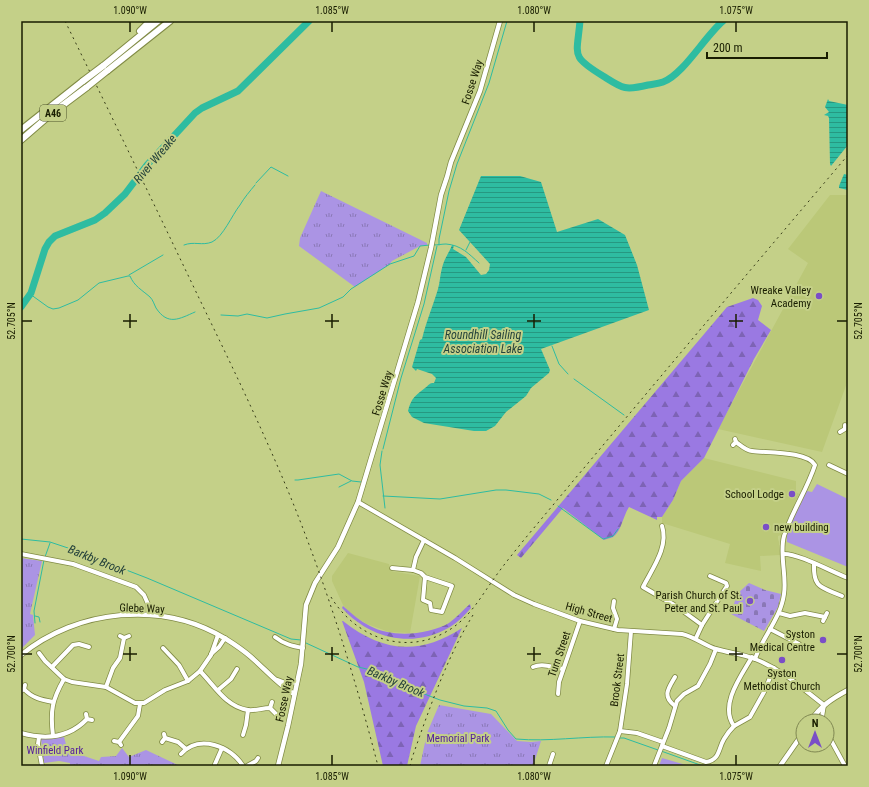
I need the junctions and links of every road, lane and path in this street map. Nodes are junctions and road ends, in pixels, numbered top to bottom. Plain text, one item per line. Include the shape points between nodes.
1 (150, 21) edge
2 (158, 21) edge
3 (170, 21) edge
4 (500, 21) edge
5 (133, 41) junction
6 (105, 68) junction
7 (21, 130) edge
8 (21, 140) edge
9 (846, 428) edge
10 (840, 432) dead end
11 (735, 442) dead end
12 (829, 459) dead end
13 (848, 474) edge
14 (806, 488) junction
15 (812, 490) dead end
16 (358, 502) junction
17 (662, 526) dead end
18 (424, 540) junction
19 (21, 554) edge
20 (783, 554) junction
21 (814, 564) junction
22 (392, 568) dead end
23 (413, 570) junction
24 (710, 576) dead end
25 (425, 577) junction
26 (848, 578) edge
27 (842, 596) dead end
28 (614, 601) dead end
29 (779, 613) junction
30 (150, 615) junction
31 (825, 617) dead end
32 (580, 620) junction
33 (702, 625) junction
34 (614, 629) junction
35 (770, 629) junction
36 (631, 631) junction
37 (218, 634) junction
38 (124, 637) dead end
39 (275, 637) dead end
40 (225, 638) junction
41 (696, 638) junction
42 (70, 640) dead end
43 (799, 644) dead end
44 (74, 646) junction
45 (303, 646) junction
46 (89, 647) dead end
47 (163, 648) dead end
48 (716, 649) junction
49 (39, 653) dead end
50 (21, 655) edge
51 (211, 655) junction
52 (754, 658) junction
53 (52, 667) junction
54 (533, 667) dead end
55 (774, 668) junction
56 (237, 669) dead end
57 (563, 669) junction
58 (200, 671) junction
59 (675, 676) dead end
60 (64, 679) junction
61 (276, 680) junction
62 (188, 681) junction
63 (297, 682) junction
64 (106, 687) junction
65 (23, 688) edge
66 (218, 690) junction
67 (848, 690) edge
68 (294, 694) junction
69 (558, 694) dead end
70 (53, 702) junction
71 (272, 702) dead end
72 (140, 704) junction
73 (824, 705) junction
74 (675, 706) junction
75 (270, 708) junction
76 (248, 710) junction
77 (815, 713) edge
78 (823, 713) edge
79 (278, 716) dead end
80 (88, 718) dead end
81 (734, 726) junction
82 (239, 727) dead end
83 (245, 730) junction
84 (620, 731) junction
85 (21, 733) edge
86 (243, 735) dead end
87 (53, 736) junction
88 (39, 737) junction
89 (164, 738) dead end
90 (114, 741) dead end
91 (795, 744) edge
92 (662, 745) junction
93 (222, 748) junction
94 (835, 748) edge
95 (186, 749) junction
96 (182, 754) dead end
97 (553, 754) dead end
98 (258, 758) dead end
99 (215, 764) dead end
100 (42, 766) edge
101 (244, 766) edge
102 (247, 766) edge
103 (278, 766) edge
104 (549, 766) edge
105 (606, 766) edge
106 (654, 766) edge
107 (780, 766) edge
108 (845, 766) edge

1 - 5 highway
2 - 5 highway, A46
3 - 6 highway, A46
4 - 16 street, Fosse Way via 480,91 446,177 410,333
5 - 6 highway, A46
6 - 7 highway, A46, bridge via 82,81
6 - 8 highway, A46, bridge via 86,87
9 - 10 street
11 - 14 street via 749,451 784,453 809,459 815,465
12 - 13 street via 827,466
14 - 15 street
14 - 20 street via 785,535
16 - 18 street, High Street
16 - 45 street, Fosse Way via 338,547 310,594 305,611
17 - 33 street via 664,544 643,587
18 - 23 street
18 - 32 street, High Street via 514,595
19 - 30 street via 73,564 136,587 144,595
20 - 21 street
20 - 29 street via 784,594
21 - 26 street
21 - 27 street via 817,584
22 - 23 street
23 - 25 street
24 - 33 street via 726,583 727,586
25 - 25 street via 423,600 430,603 431,610 442,612 452,586
28 - 34 street via 613,608 617,619
29 - 31 street via 790,616 805,613
29 - 35 street
30 - 37 street, Glebe Way via 176,619
30 - 50 street, Glebe Way via 102,617 80,623 45,638
32 - 34 street, High Street
32 - 57 street, Turn Street
33 - 41 street
34 - 36 street, High Street
35 - 43 street
35 - 52 street
36 - 41 street, High Street via 682,634
36 - 84 street, Brook Street via 628,684
37 - 40 street, Glebe Way
37 - 51 street
38 - 64 street via 120,658
39 - 45 street via 289,646
40 - 51 street
40 - 61 street, Glebe Way via 251,656
41 - 48 street, High Street
42 - 44 street
44 - 46 street via 79,644
44 - 53 street
45 - 63 street, Fosse Way
47 - 62 street via 179,665
48 - 52 street, High Street
48 - 74 street via 700,684 687,692
49 - 53 street
51 - 58 street
52 - 55 street, High Street
52 - 81 street via 742,674 731,700 729,715
53 - 60 street
54 - 57 street via 537,665
55 - 73 street, High Street
55 - 81 street via 750,717
56 - 66 street via 237,676
57 - 69 street, Turn Street
58 - 62 street
58 - 66 street
59 - 74 street via 674,682 666,688 667,697
60 - 64 street
60 - 70 street
61 - 63 street
61 - 68 street, Glebe Way
62 - 72 street
63 - 68 street, Fosse Way
64 - 72 street
65 - 70 street via 41,700
66 - 76 street via 232,704
67 - 73 street
68 - 103 street, Fosse Way
70 - 87 street
71 - 75 street
72 - 90 street via 138,716 120,743
73 - 77 street
73 - 78 street
74 - 92 street
75 - 76 street
75 - 79 street
76 - 83 street
80 - 87 street via 72,731
81 - 92 street via 725,738 718,756 711,761 706,762
82 - 83 street
83 - 86 street
84 - 92 street via 637,733
84 - 105 street, Brook Street
85 - 88 street
87 - 88 street
88 - 100 street
89 - 95 street via 178,742
91 - 107 street
92 - 106 street
93 - 95 street via 201,743
93 - 99 street
93 - 101 street via 237,757
94 - 108 street
95 - 96 street
97 - 104 street
98 - 102 street

